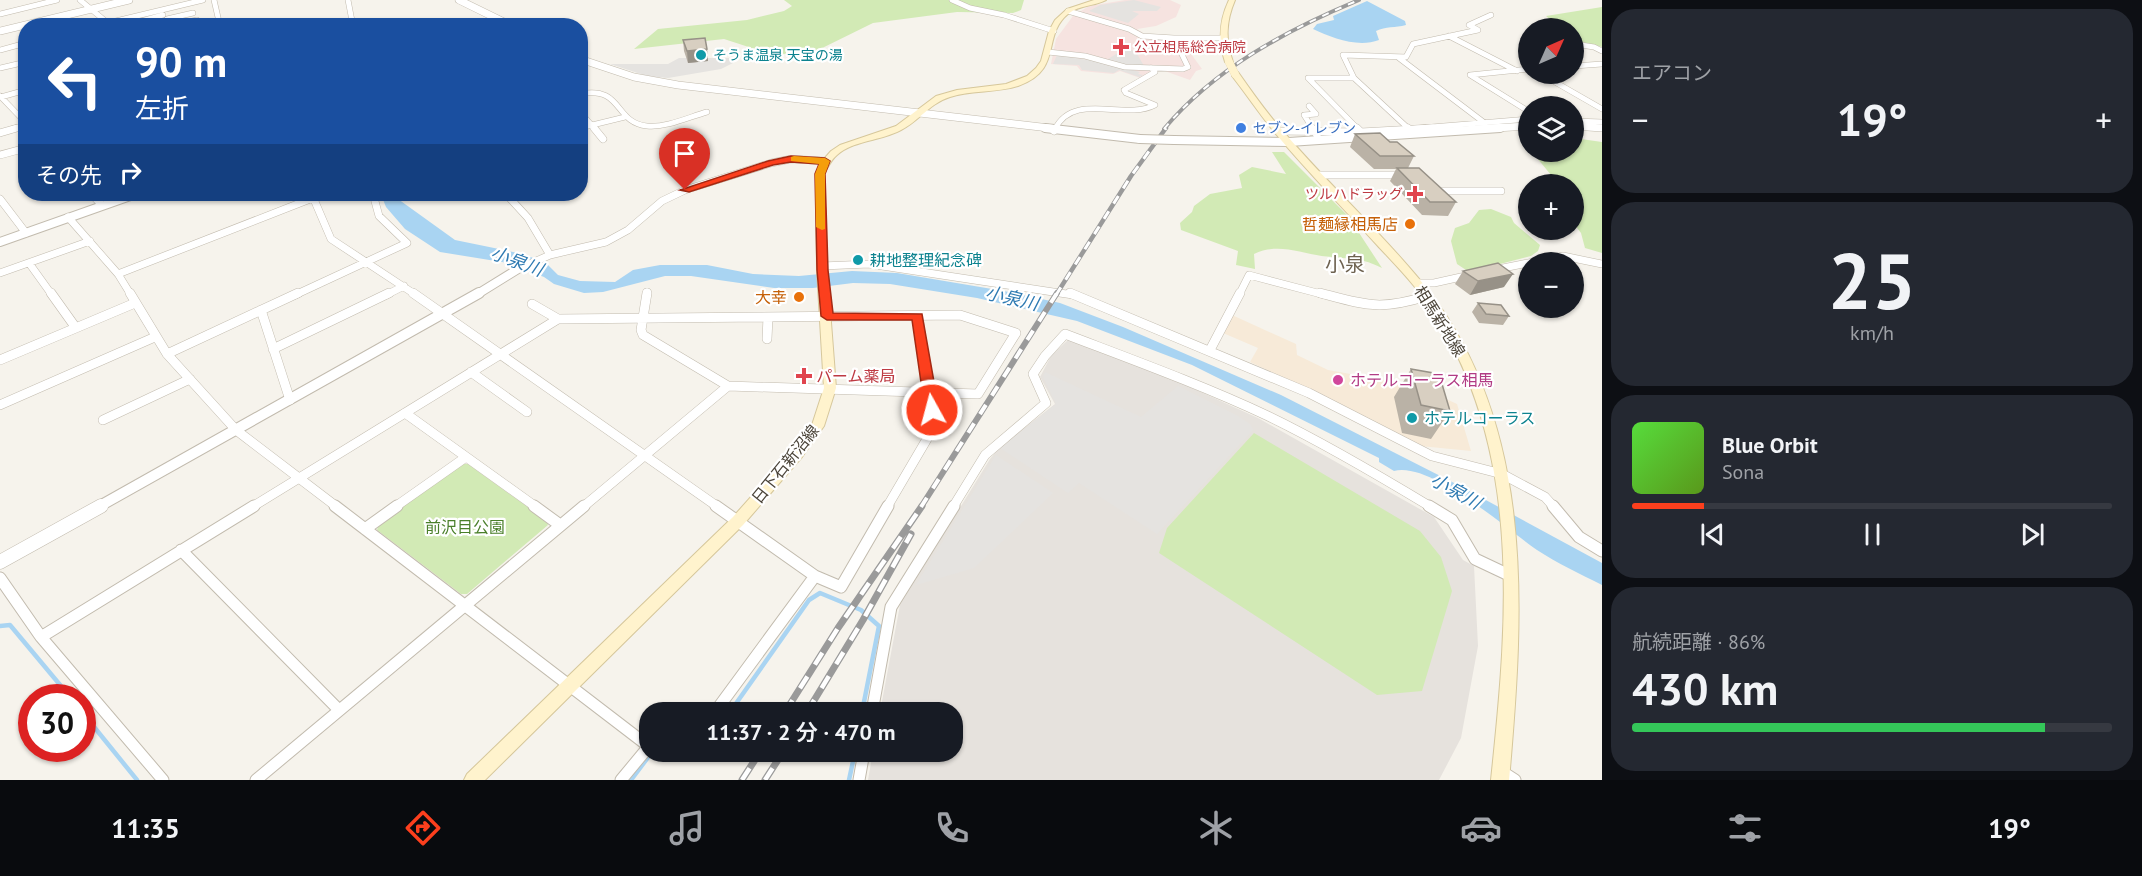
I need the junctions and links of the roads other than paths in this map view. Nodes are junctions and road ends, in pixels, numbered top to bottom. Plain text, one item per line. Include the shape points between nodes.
1 (57, 0) edge
2 (80, 0) edge
3 (129, 0) edge
4 (202, 0) edge
5 (214, 0) edge
6 (348, 0) edge
7 (459, 0) edge
8 (952, 0) edge
9 (1103, 0) edge
10 (1232, 0) edge
11 (187, 7) dead end
12 (91, 9) junction
13 (1068, 11) junction
14 (193, 13) dead end
15 (0, 14) edge
16 (1491, 15) dead end
17 (54, 18) edge
18 (102, 18) edge
19 (166, 18) edge
20 (218, 18) edge
21 (351, 18) edge
22 (496, 18) edge
23 (18, 27) edge
24 (0, 31) edge
25 (1054, 31) junction
26 (1449, 36) junction
27 (1174, 38) junction
28 (1223, 38) junction
29 (18, 45) edge
30 (1584, 46) edge
31 (0, 50) edge
32 (1602, 51) edge
33 (1048, 52) junction
34 (1399, 58) junction
35 (588, 62) edge
36 (18, 64) edge
37 (1600, 65) edge
38 (1584, 66) edge
39 (1151, 68) junction
40 (0, 69) edge
41 (1517, 71) joint
42 (1354, 78) junction
43 (1558, 84) edge
44 (588, 91) edge
45 (18, 92) edge
46 (0, 96) edge
47 (1518, 105) edge
48 (1309, 106) dead end
49 (1602, 109) edge
50 (707, 112) dead end
51 (18, 115) edge
52 (919, 115) junction
53 (625, 117) junction
54 (1518, 120) edge
55 (588, 121) edge
56 (1584, 121) edge
57 (1602, 122) edge
58 (1486, 124) junction
59 (592, 125) junction
60 (588, 126) edge
61 (18, 127) edge
62 (1518, 127) edge
63 (1584, 127) edge
64 (1602, 128) edge
65 (1278, 130) junction
66 (1410, 130) junction
67 (1054, 131) junction
68 (1314, 131) junction
69 (1361, 132) junction
70 (0, 133) edge
71 (603, 139) dead end
72 (1321, 140) junction
73 (1289, 142) junction
74 (18, 150) edge
75 (0, 155) edge
76 (825, 161) junction
77 (1320, 175) junction
78 (1415, 175) edge
79 (1423, 183) edge
80 (1501, 191) dead end
81 (0, 199) edge
82 (97, 201) edge
83 (116, 201) edge
84 (296, 201) edge
85 (314, 201) edge
86 (374, 201) edge
87 (512, 201) edge
88 (102, 206) junction
89 (69, 217) junction
90 (26, 233) junction
91 (90, 241) junction
92 (0, 242) edge
93 (548, 256) junction
94 (368, 261) junction
95 (29, 263) junction
96 (1602, 264) edge
97 (822, 268) junction
98 (518, 269) joint
99 (1487, 271) edge
100 (0, 273) edge
101 (118, 274) junction
102 (1477, 274) edge
103 (1417, 283) junction
104 (404, 286) junction
105 (647, 292) dead end
106 (1427, 296) junction
107 (135, 303) junction
108 (532, 304) dead end
109 (261, 310) junction
110 (445, 314) junction
111 (827, 316) junction
112 (918, 316) junction
113 (768, 317) junction
114 (558, 319) junction
115 (642, 319) junction
116 (76, 328) junction
117 (155, 337) junction
118 (767, 339) dead end
119 (273, 349) junction
120 (1210, 350) junction
121 (166, 354) junction
122 (500, 354) junction
123 (0, 360) edge
124 (471, 372) junction
125 (190, 379) junction
126 (728, 386) junction
127 (831, 388) junction
128 (931, 392) junction
129 (290, 400) junction
130 (0, 405) edge
131 (527, 412) dead end
132 (405, 413) junction
133 (103, 420) dead end
134 (236, 430) junction
135 (645, 455) junction
136 (466, 457) junction
137 (1502, 474) junction
138 (299, 478) junction
139 (738, 521) junction
140 (560, 525) junction
141 (365, 529) junction
142 (181, 550) junction
143 (1602, 551) edge
144 (1, 558) edge
145 (815, 576) junction
146 (1511, 576) junction
147 (0, 578) edge
148 (464, 605) junction
149 (41, 637) junction
150 (568, 687) junction
151 (722, 702) edge
152 (874, 702) edge
153 (339, 710) junction
154 (639, 738) edge
155 (639, 757) edge
156 (862, 762) edge
157 (1500, 775) edge
158 (163, 780) edge
159 (256, 780) edge
160 (473, 780) edge
161 (621, 780) edge
162 (859, 780) edge
163 (1515, 780) edge

1 - 15 street
2 - 12 street
3 - 12 street
4 - 19 street
5 - 20 street
6 - 21 street
7 - 22 street
8 - 25 street
9 - 13 main road
10 - 28 main road, 相馬新地線 via 1225,14
11 - 19 street
12 - 17 street
12 - 18 street
13 - 25 main road via 1057,21
13 - 27 street via 1142,36
14 - 19 street
16 - 26 street via 1469,25 1478,30
23 - 24 street
25 - 33 main road
26 - 34 street via 1413,44 1406,57
26 - 41 street
27 - 28 street
27 - 39 street via 1188,67
28 - 65 main road, 相馬新地線, bridge via 1235,74
29 - 31 street
30 - 32 street
33 - 39 street via 1085,56 1125,67
33 - 52 main road via 1043,65 1031,77 994,89 939,98
34 - 42 street via 1343,55
34 - 58 street
35 - 52 street via 678,86
36 - 40 street
37 - 38 street
39 - 67 street via 1155,72 1124,90 1155,105 1131,111 1080,109 1060,119
41 - 47 street via 1470,75
42 - 66 street
42 - 69 street via 1308,78
43 - 49 street
44 - 53 street via 612,97
45 - 46 street
46 - 51 street
48 - 68 street via 1316,114 1304,115
50 - 53 street via 647,126
52 - 67 street
52 - 76 main road via 899,128 852,142
53 - 59 street
54 - 58 street
55 - 59 street
56 - 57 street
58 - 66 street
59 - 60 street
59 - 71 street
61 - 70 street
62 - 72 street
63 - 64 street
65 - 68 street
65 - 73 main road, 相馬新地線
66 - 69 street
67 - 73 street, bridge via 1140,139
68 - 69 street
68 - 72 street
72 - 73 street
73 - 77 main road, 相馬新地線
74 - 75 street
76 - 93 street via 791,159 771,163 685,190 662,201 628,230 606,242
76 - 97 main road, 日下石新沼線 via 820,174
77 - 78 street
77 - 103 main road, 相馬新地線
79 - 80 street via 1431,191
81 - 90 street
82 - 88 street
83 - 88 street
84 - 101 street
85 - 94 street via 331,239
86 - 94 street via 378,216 407,243
87 - 93 street via 528,218
88 - 89 street
89 - 90 street
89 - 91 street
90 - 92 street
91 - 95 street
91 - 101 street
93 - 98 street
94 - 104 street
94 - 109 street
95 - 100 street
95 - 116 street
96 - 99 street via 1563,256
97 - 111 main road, 日下石新沼線
97 - 120 street via 869,264 1069,293
98 - 110 street
101 - 107 street
102 - 103 street
103 - 106 main road, 相馬新地線
104 - 110 street
104 - 119 street
105 - 115 street
106 - 120 street via 1373,307 1249,275
106 - 137 main road, 相馬新地線 via 1465,360
107 - 116 street
107 - 117 street
108 - 114 street
109 - 119 street
109 - 121 street
110 - 122 street
110 - 129 street
111 - 112 street
111 - 113 street
111 - 127 main road, 日下石新沼線
112 - 128 street
112 - 128 street via 960,315 1016,333 978,394
113 - 115 street
113 - 118 street
114 - 115 street
114 - 122 street
115 - 126 street via 643,335
116 - 123 street
117 - 121 street
117 - 130 street
119 - 129 street
120 - 137 street via 1309,393 1432,456
121 - 125 street
122 - 124 street
122 - 135 street
124 - 131 street
124 - 132 street
125 - 133 street
125 - 134 street
126 - 127 street
126 - 135 street
127 - 128 street
127 - 139 main road, 日下石新沼線 via 818,426
128 - 145 street via 934,427 841,587
129 - 134 street
132 - 136 street
132 - 138 street
134 - 138 street
134 - 144 street
135 - 139 street
135 - 140 street
136 - 140 street
136 - 141 street
137 - 143 street via 1545,497 1579,537
137 - 146 main road, 相馬新地線
138 - 141 street
138 - 142 street
139 - 145 street
139 - 150 main road, 日下石新沼線
140 - 148 street
141 - 148 street
142 - 149 street
142 - 153 street
145 - 151 street
146 - 152 street via 1475,559 1452,520 1369,470 1259,413 1065,334 1032,374 1046,403 984,455 891,607
146 - 157 main road, 相馬新地線 via 1513,604
147 - 149 street
148 - 150 street
148 - 153 street
149 - 158 street
150 - 154 street
150 - 160 main road, 日下石新沼線
153 - 159 street
155 - 161 street
156 - 162 street
157 - 163 street

